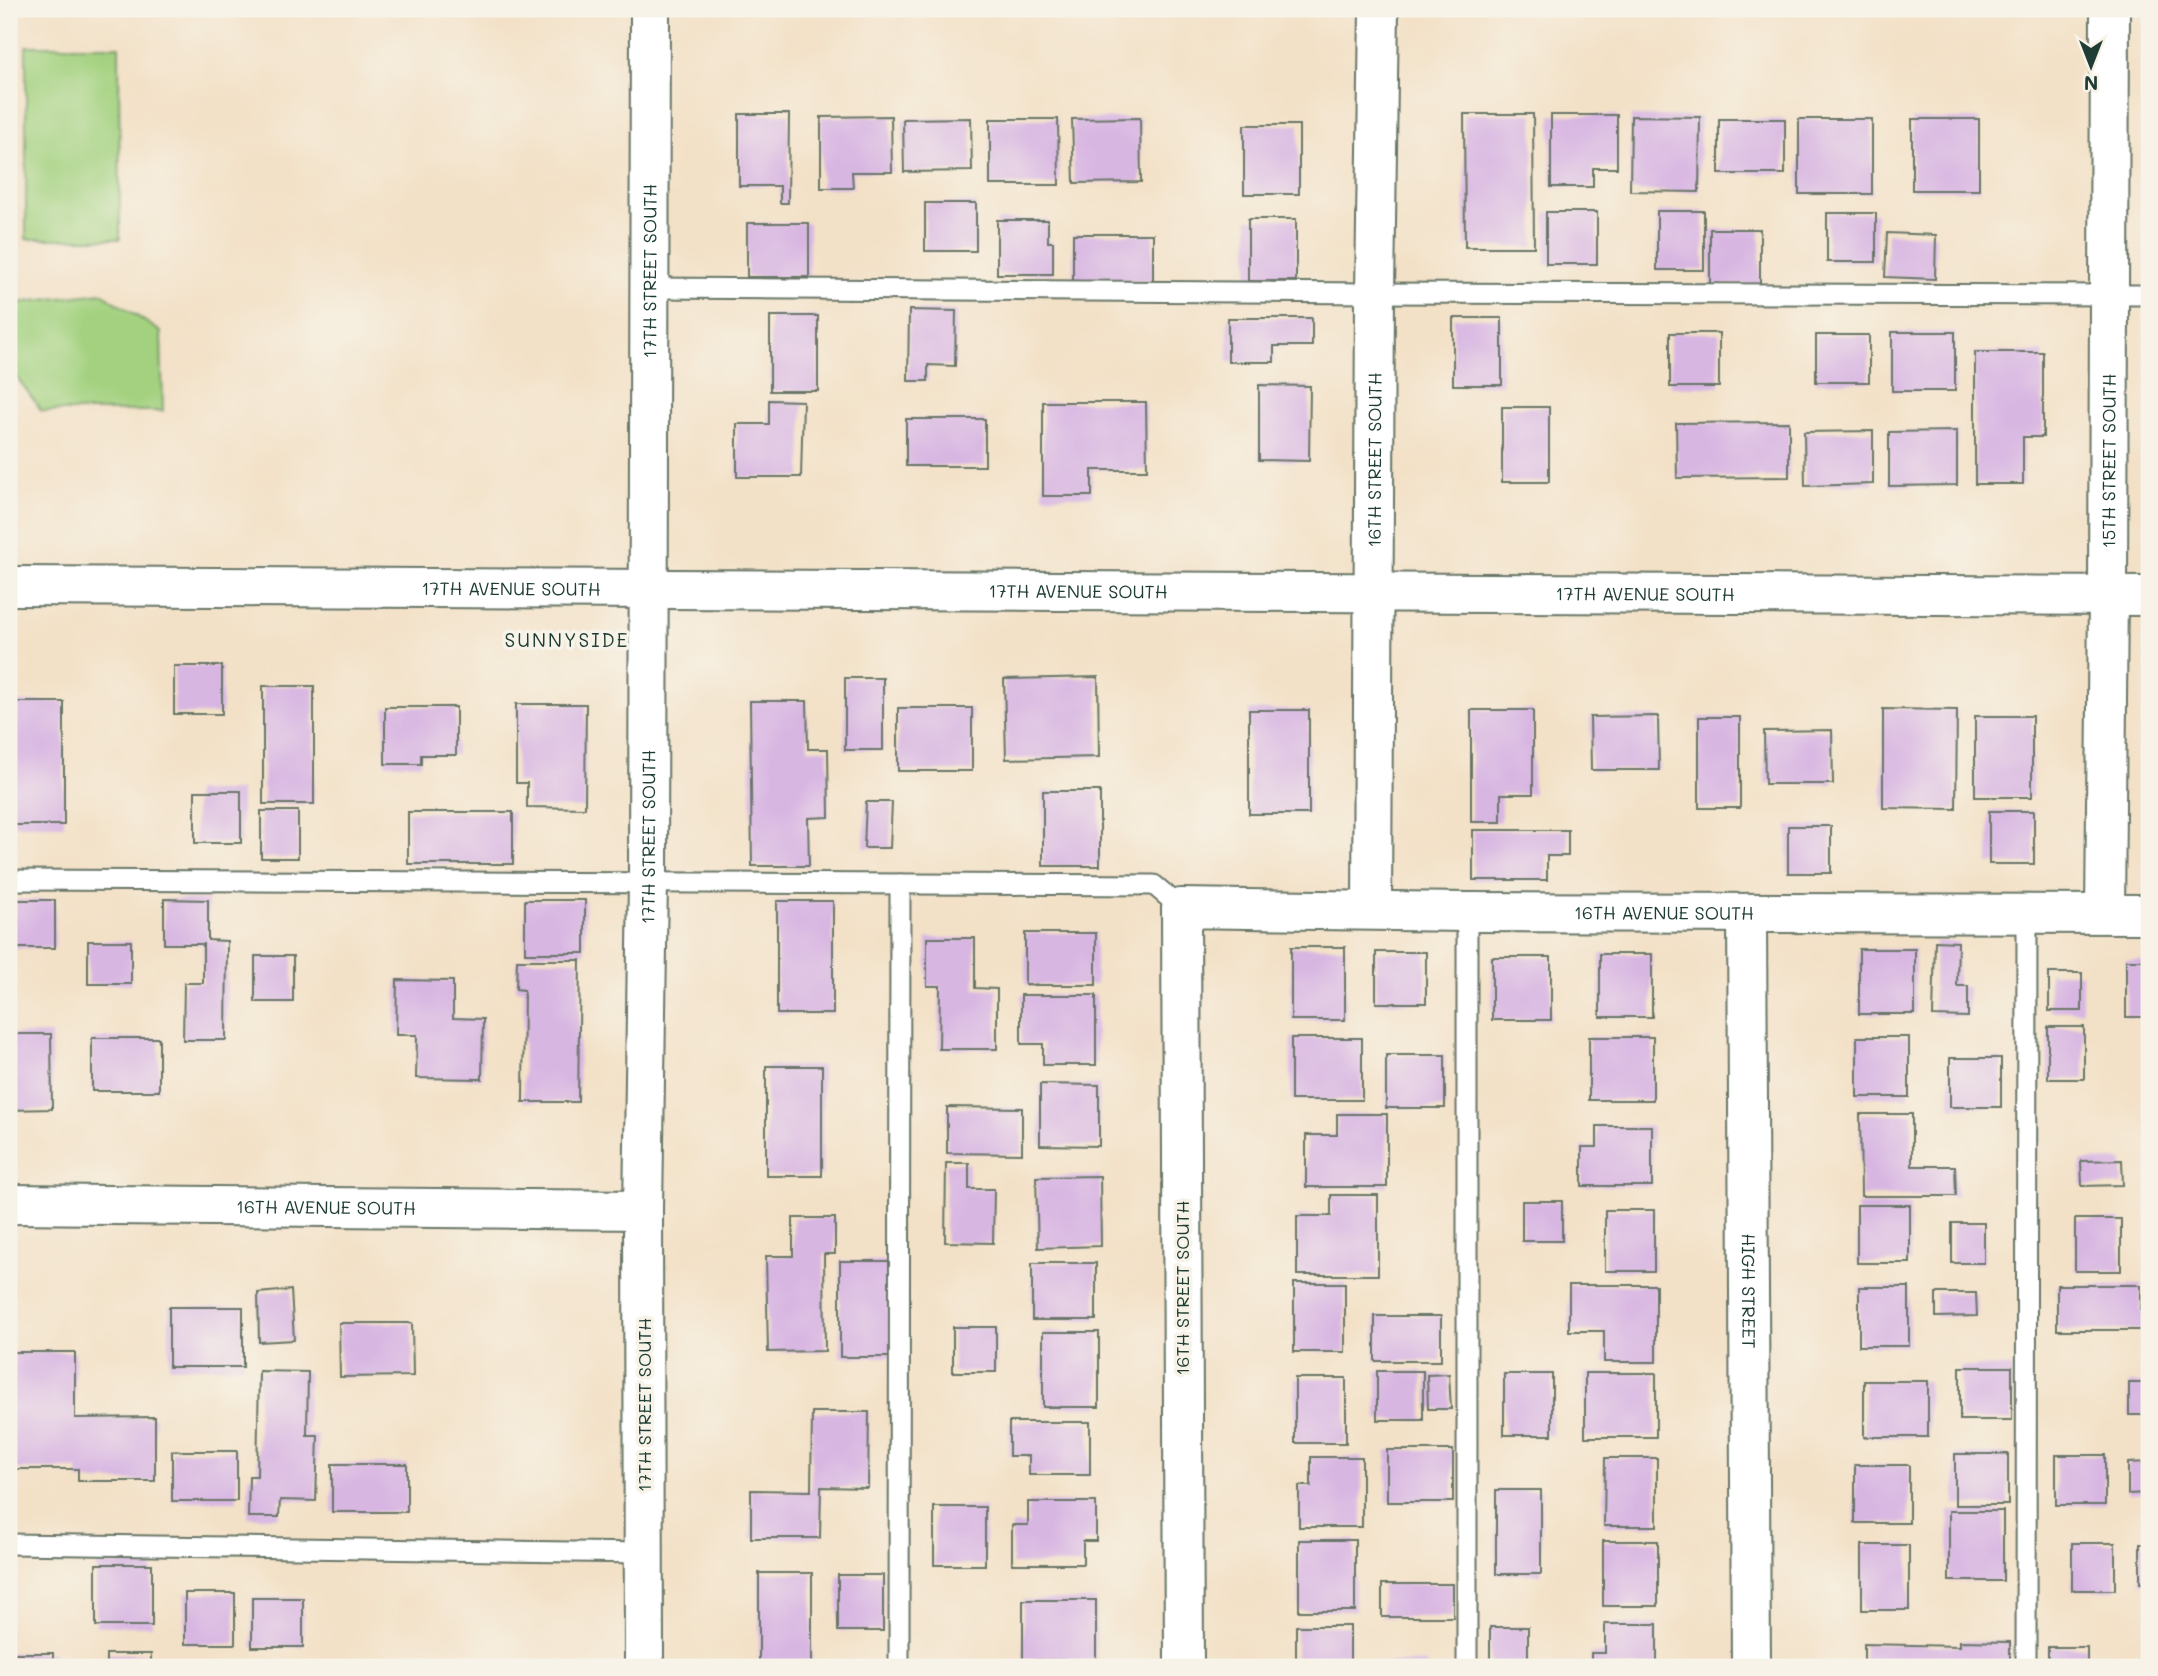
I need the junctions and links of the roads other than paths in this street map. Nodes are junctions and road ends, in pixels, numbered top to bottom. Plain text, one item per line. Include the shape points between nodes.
1 (650, 9) edge
2 (1379, 9) edge
3 (2110, 9) edge
4 (650, 288) junction
5 (1375, 293) junction
6 (2109, 295) junction
7 (2149, 295) edge
8 (9, 586) edge
9 (647, 590) junction
10 (1373, 592) junction
11 (2108, 595) junction
12 (2149, 596) edge
13 (9, 880) edge
14 (648, 882) junction
15 (900, 884) junction
16 (1181, 908) junction
17 (1372, 910) junction
18 (1467, 912) junction
19 (1747, 913) junction
20 (2027, 913) junction
21 (2105, 913) junction
22 (2149, 914) edge
23 (9, 1204) edge
24 (643, 1210) junction
25 (9, 1544) edge
26 (645, 1553) junction
27 (644, 1667) edge
28 (899, 1667) edge
29 (1184, 1667) edge
30 (1467, 1667) edge
31 (1751, 1667) edge
32 (2026, 1667) edge

1 - 4 street, 17TH STREET SOUTH
2 - 5 street, 16TH STREET SOUTH
3 - 6 street, 15TH STREET SOUTH
4 - 5 lane
4 - 9 street, 17TH STREET SOUTH
5 - 6 lane
5 - 10 street, 16TH STREET SOUTH
6 - 7 lane
6 - 11 street, 15TH STREET SOUTH
8 - 9 street, 17TH AVENUE SOUTH
9 - 10 street, 17TH AVENUE SOUTH
9 - 14 street, 17TH STREET SOUTH
10 - 11 street, 17TH AVENUE SOUTH
10 - 17 street, 16TH STREET SOUTH
11 - 12 street, 17TH AVENUE SOUTH
11 - 21 street, 15TH STREET SOUTH
13 - 14 lane
14 - 15 lane
14 - 24 street, 17TH STREET SOUTH
15 - 16 lane via 1154,885
15 - 28 lane
16 - 17 street, 16TH AVENUE SOUTH
16 - 29 street, 16TH STREET SOUTH
17 - 18 street, 16TH AVENUE SOUTH
18 - 19 street, 16TH AVENUE SOUTH
18 - 30 lane
19 - 20 street, 16TH AVENUE SOUTH
19 - 31 street, HIGH STREET
20 - 21 street, 16TH AVENUE SOUTH
20 - 32 lane
21 - 22 street, 16TH AVENUE SOUTH
23 - 24 street, 16TH AVENUE SOUTH
24 - 26 street, 17TH STREET SOUTH
25 - 26 lane
26 - 27 street, 17TH STREET SOUTH

